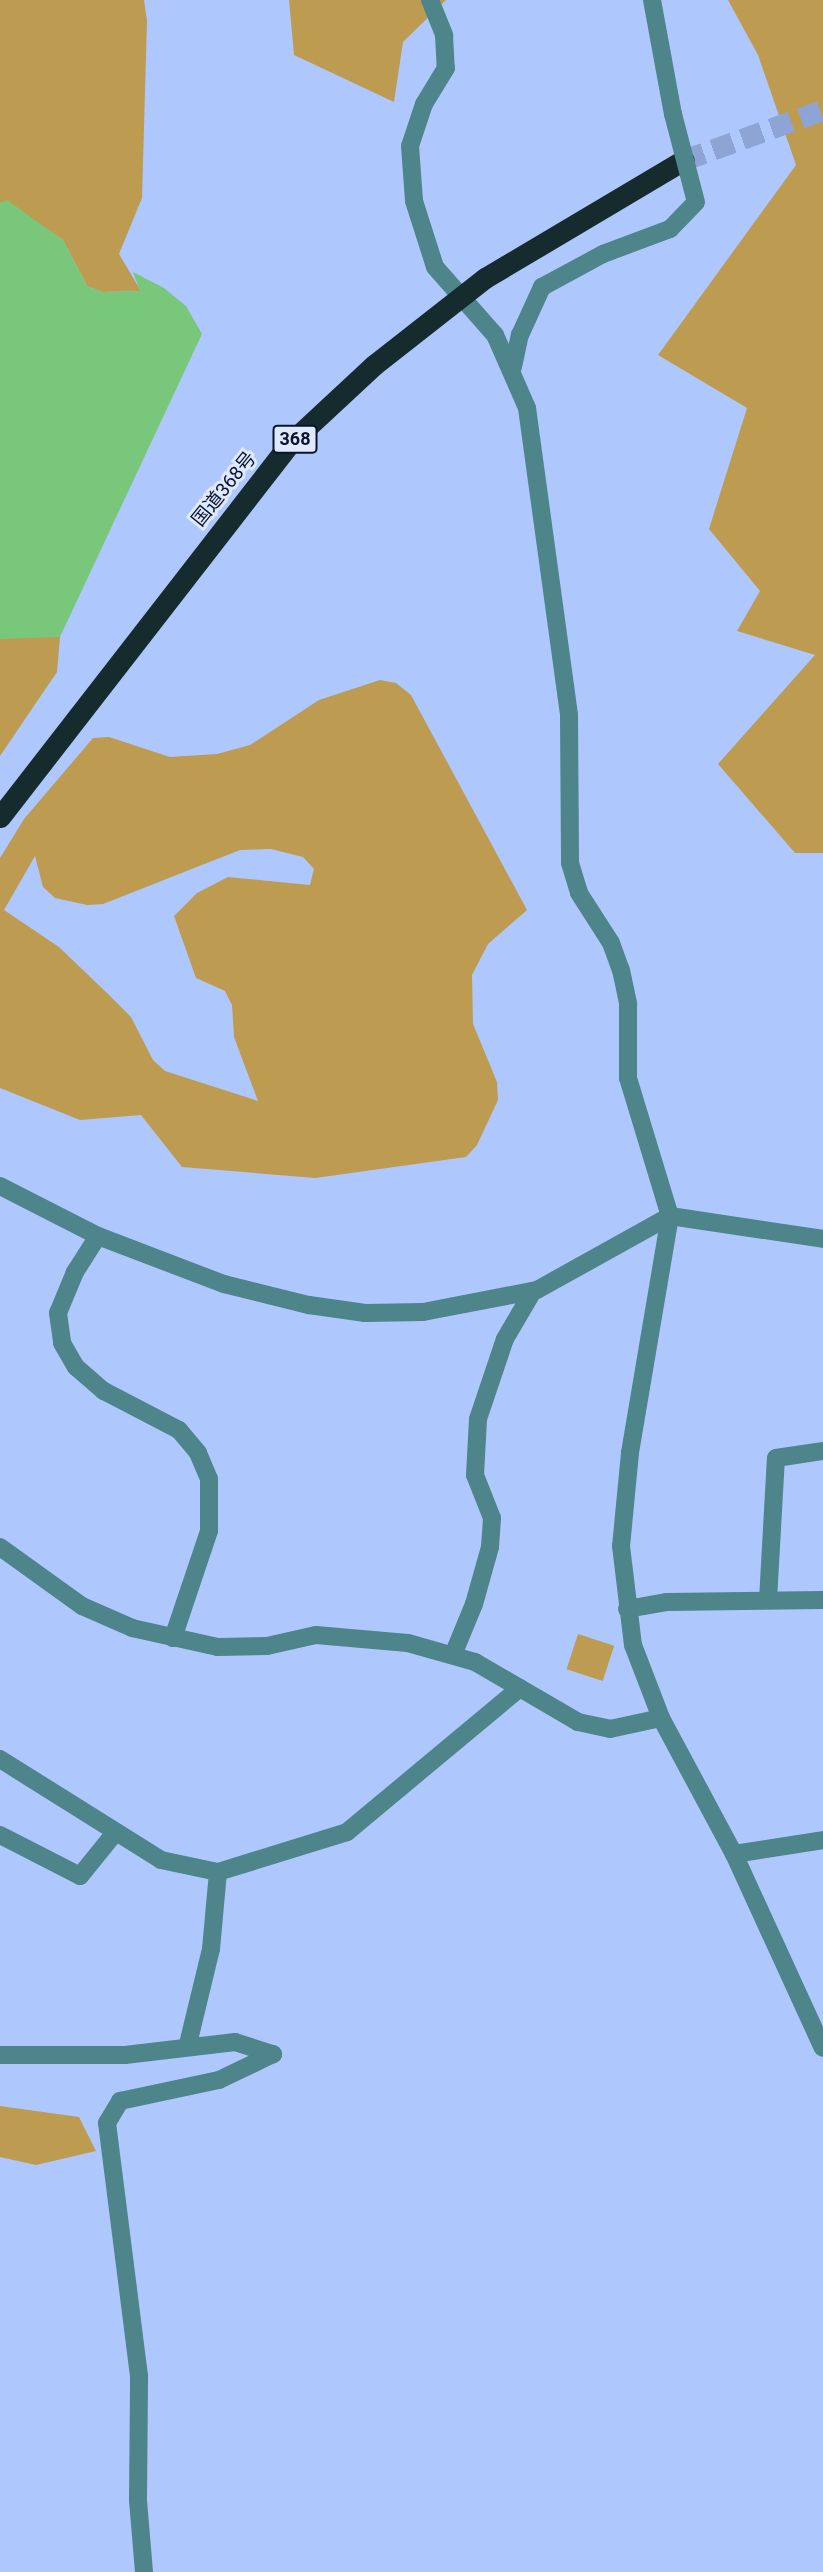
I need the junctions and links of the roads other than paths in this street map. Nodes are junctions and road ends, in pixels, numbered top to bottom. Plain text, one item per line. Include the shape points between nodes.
1 (430, 0) edge
2 (652, 0) edge
3 (684, 160) tunnel mouth
4 (462, 296) junction
5 (513, 367) junction
6 (0, 817) edge
7 (0, 1186) edge
8 (670, 1216) junction
9 (97, 1236) junction
10 (823, 1239) edge
11 (533, 1291) junction
12 (823, 1451) edge
13 (0, 1547) edge
14 (823, 1600) edge
15 (768, 1601) junction
16 (626, 1609) junction
17 (173, 1638) junction
18 (453, 1654) junction
19 (520, 1688) junction
20 (660, 1718) junction
21 (0, 1759) edge
22 (114, 1834) junction
23 (0, 1835) edge
24 (823, 1840) edge
25 (734, 1854) junction
26 (218, 1872) junction
27 (188, 2044) junction
28 (823, 2048) edge
29 (0, 2055) edge
30 (144, 2572) edge

1 - 4 street via 444,35 446,68 424,104 410,146 414,201 435,267
2 - 5 street, bridge via 673,114 696,202 670,229 603,254 542,286 520,335
3 - 4 highway, 国道368号 / 368
4 - 5 street via 495,335
4 - 6 highway, 国道368号 / 368 via 374,365 289,444
5 - 8 street via 527,408 560,631 569,715 570,863 579,893 611,943 621,970 628,1004 628,1078
7 - 9 street
8 - 10 street
8 - 11 street
8 - 16 street via 629,1453 621,1546
9 - 11 street via 224,1284 365,1313 423,1312
9 - 17 street via 58,1313 62,1343 76,1367 104,1391 179,1430 198,1453 209,1479 209,1531
11 - 18 street via 505,1339 478,1419 475,1475 492,1518 490,1547 474,1604
12 - 15 street via 776,1458
13 - 17 street via 82,1606 132,1628
14 - 15 street
15 - 16 street via 667,1602
16 - 20 street via 633,1645
17 - 18 street via 218,1647 267,1646 316,1635 408,1643
18 - 19 street
19 - 20 street via 578,1722 610,1729
19 - 26 street via 347,1832
20 - 25 street
21 - 22 street
22 - 23 street via 80,1877
22 - 26 street via 161,1860
24 - 25 street
25 - 28 street
26 - 27 street via 211,1949
27 - 29 street via 125,2055
27 - 30 street via 236,2042 273,2054 219,2080 120,2101 107,2123 139,2376 138,2500

